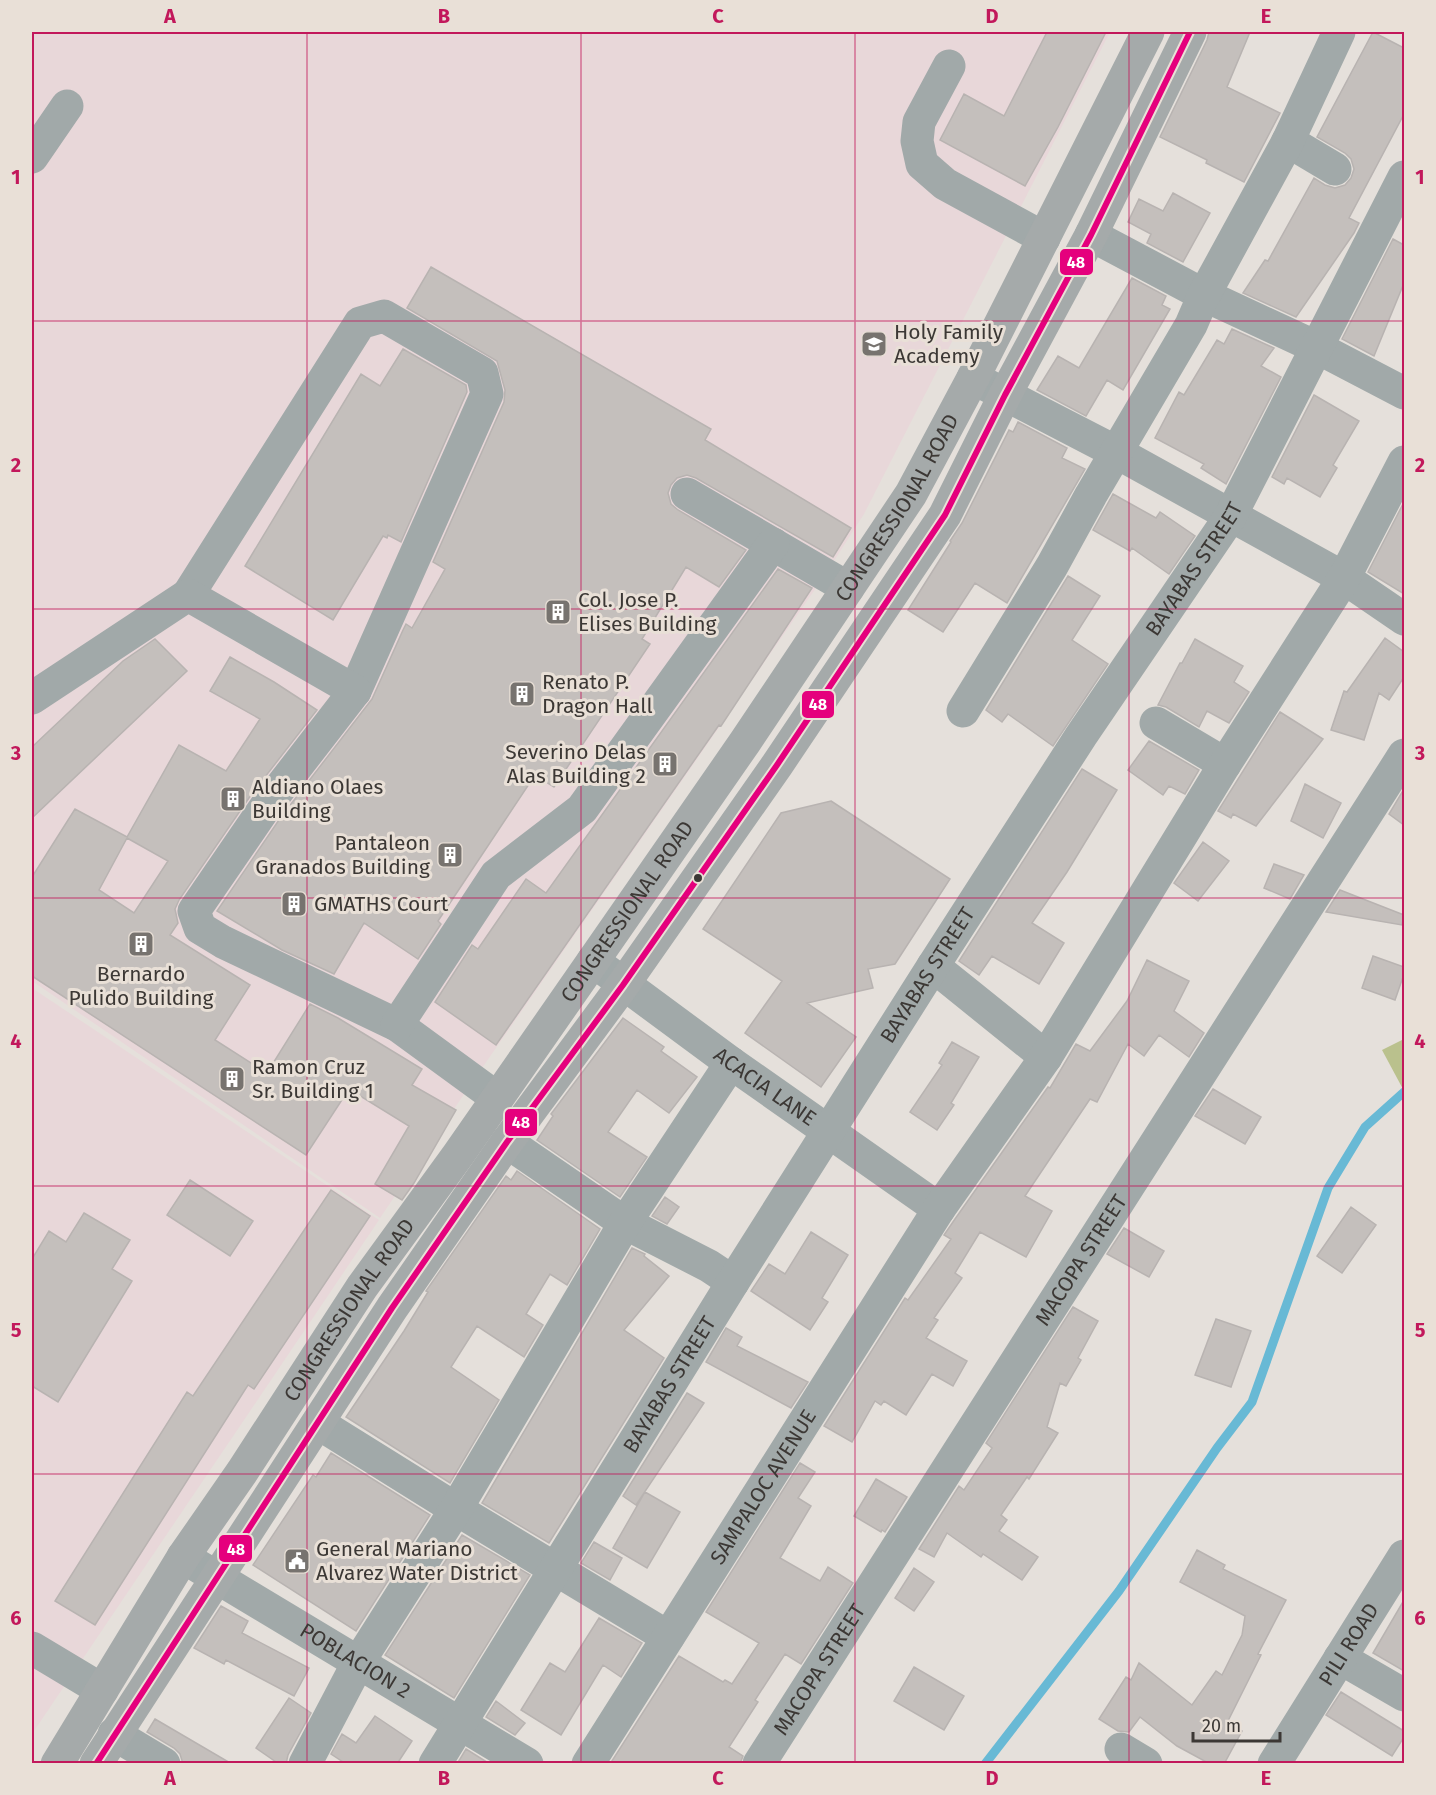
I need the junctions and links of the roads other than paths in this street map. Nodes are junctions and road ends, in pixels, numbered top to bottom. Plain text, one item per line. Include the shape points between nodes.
1 (1148, 32) edge
2 (1190, 32) edge
3 (1339, 32) edge
4 (949, 66) dead end
5 (67, 106) dead end
6 (1288, 141) junction
7 (32, 157) edge
8 (1335, 169) dead end
9 (1404, 177) edge
10 (1091, 235) junction
11 (1044, 238) junction
12 (1204, 295) junction
13 (1316, 347) junction
14 (973, 378) junction
15 (1404, 393) edge
16 (1005, 395) junction
17 (1116, 453) junction
18 (1404, 462) edge
19 (687, 494) dead end
20 (1230, 517) junction
21 (773, 544) junction
22 (1344, 578) junction
23 (848, 588) junction
24 (188, 595) junction
25 (1404, 619) edge
26 (355, 691) junction
27 (32, 698) edge
28 (963, 711) dead end
29 (1156, 723) dead end
30 (1404, 755) edge
31 (1225, 765) junction
32 (593, 962) junction
33 (933, 966) junction
34 (623, 985) junction
35 (397, 1025) junction
36 (1046, 1057) junction
37 (731, 1063) junction
38 (497, 1098) junction
39 (828, 1131) junction
40 (507, 1142) junction
41 (939, 1209) junction
42 (625, 1224) junction
43 (733, 1282) junction
44 (318, 1423) junction
45 (456, 1509) junction
46 (1404, 1556) edge
47 (183, 1557) junction
48 (557, 1569) junction
49 (216, 1578) junction
50 (668, 1637) junction
51 (32, 1648) edge
52 (1340, 1658) junction
53 (358, 1663) junction
54 (102, 1690) junction
55 (1404, 1695) edge
56 (460, 1722) junction
57 (114, 1734) junction
58 (57, 1764) edge
59 (96, 1764) edge
60 (164, 1764) edge
61 (305, 1764) edge
62 (435, 1764) edge
63 (528, 1764) edge
64 (588, 1764) edge
65 (759, 1764) edge
66 (1274, 1764) edge

1 - 11 main road, CONGRESSIONAL ROAD
2 - 10 main road, CONGRESSIONAL ROAD
3 - 6 street
4 - 11 street via 919,122 917,141 922,164 945,184
5 - 7 street
6 - 8 street
6 - 12 street
9 - 13 street, BAYABAS STREET
10 - 12 street
10 - 16 main road, CONGRESSIONAL ROAD
11 - 14 main road, CONGRESSIONAL ROAD
12 - 13 street
12 - 17 street via 1191,325
13 - 15 street
13 - 20 street, BAYABAS STREET
14 - 16 street
14 - 23 main road, CONGRESSIONAL ROAD via 910,494
16 - 17 street
16 - 34 main road, CONGRESSIONAL ROAD via 945,515
17 - 20 street
17 - 28 street
18 - 22 street, SAMPALOC AVENUE
19 - 21 street
20 - 22 street
20 - 33 street, BAYABAS STREET via 1080,736
21 - 23 street
21 - 35 street via 582,809 496,875
22 - 25 street
22 - 31 street, SAMPALOC AVENUE
23 - 32 main road, CONGRESSIONAL ROAD
24 - 26 street
24 - 26 street via 360,323 384,316 482,373 487,394
24 - 27 street
26 - 35 street via 266,807 194,911 200,928 223,942
29 - 31 street
30 - 65 street, MACOPA STREET
31 - 36 street, SAMPALOC AVENUE
32 - 34 street, ACACIA LANE
32 - 38 main road, CONGRESSIONAL ROAD
33 - 36 street
33 - 39 street, BAYABAS STREET
34 - 37 street, ACACIA LANE
34 - 40 main road, CONGRESSIONAL ROAD
35 - 38 street
36 - 41 street, SAMPALOC AVENUE
37 - 39 street, ACACIA LANE
37 - 42 street
38 - 47 main road, CONGRESSIONAL ROAD via 362,1287
39 - 41 street, ACACIA LANE
39 - 43 street, BAYABAS STREET
40 - 42 street
40 - 44 main road, CONGRESSIONAL ROAD
41 - 50 street, SAMPALOC AVENUE
42 - 43 street
42 - 45 street
43 - 48 street, BAYABAS STREET
44 - 45 street
44 - 49 main road, CONGRESSIONAL ROAD
45 - 48 street
45 - 53 street
46 - 52 street, PILI ROAD
47 - 49 street, POBLACION 2
47 - 54 main road, CONGRESSIONAL ROAD
48 - 50 street
48 - 56 street, BAYABAS STREET
49 - 53 street, POBLACION 2
49 - 57 main road, CONGRESSIONAL ROAD
50 - 64 street, SAMPALOC AVENUE
51 - 54 street
52 - 55 street
52 - 66 street, PILI ROAD
53 - 56 street, POBLACION 2
53 - 61 street
54 - 58 main road, CONGRESSIONAL ROAD
56 - 62 street, BAYABAS STREET
56 - 63 street, POBLACION 2
57 - 59 main road, CONGRESSIONAL ROAD
57 - 60 street

